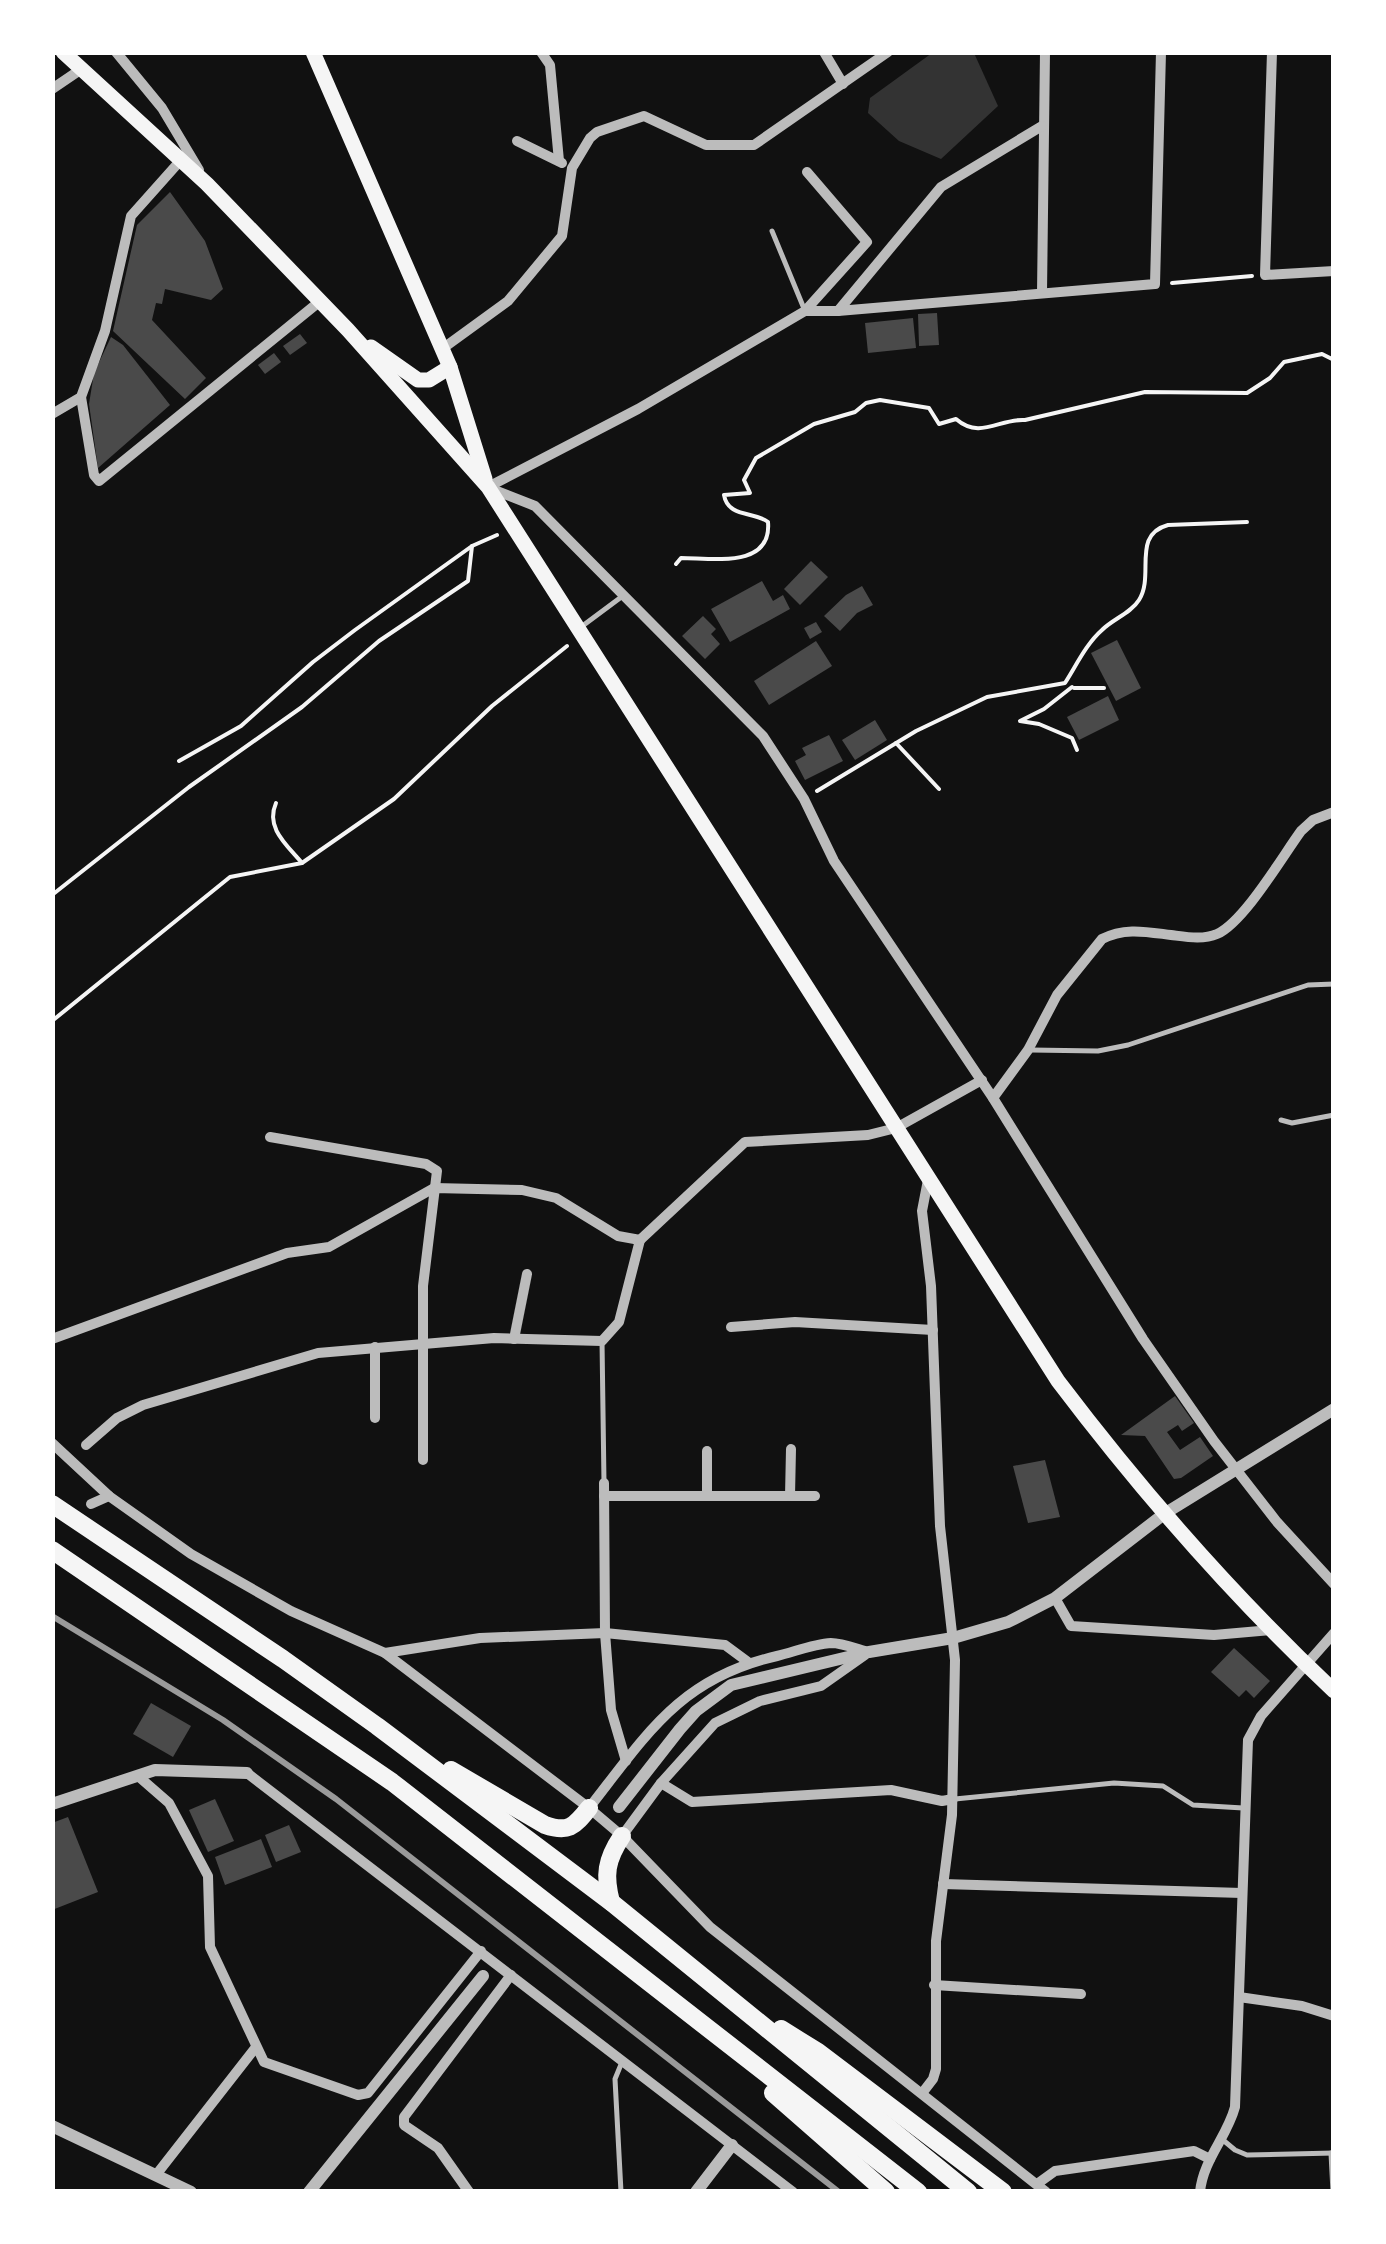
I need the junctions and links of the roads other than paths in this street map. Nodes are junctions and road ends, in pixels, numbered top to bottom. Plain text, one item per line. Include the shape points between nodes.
1 (62, 52) edge
2 (116, 52) edge
3 (312, 52) edge
4 (541, 52) edge
5 (824, 52) edge
6 (888, 52) edge
7 (1045, 52) edge
8 (1161, 52) edge
9 (1272, 52) edge
10 (80, 70) junction
11 (843, 84) junction
12 (52, 90) edge
13 (1042, 126) junction
14 (516, 141) dead end
15 (559, 161) junction
16 (180, 162) junction
17 (572, 168) junction
18 (808, 172) dead end
19 (206, 184) junction
20 (772, 232) dead end
21 (1334, 272) edge
22 (1042, 293) junction
23 (319, 302) junction
24 (806, 311) junction
25 (838, 311) junction
26 (348, 330) junction
27 (442, 349) junction
28 (450, 367) junction
29 (81, 397) junction
30 (52, 414) edge
31 (488, 487) junction
32 (624, 595) junction
33 (581, 632) junction
34 (1334, 812) edge
35 (1334, 984) edge
36 (1028, 1050) junction
37 (982, 1080) junction
38 (993, 1098) junction
39 (1334, 1115) edge
40 (1281, 1120) dead end
41 (896, 1128) junction
42 (270, 1137) dead end
43 (928, 1180) junction
44 (434, 1188) junction
45 (640, 1240) junction
46 (527, 1274) dead end
47 (730, 1327) dead end
48 (933, 1330) junction
49 (52, 1339) edge
50 (514, 1339) junction
51 (602, 1342) junction
52 (421, 1343) junction
53 (374, 1347) junction
54 (1334, 1410) edge
55 (374, 1418) dead end
56 (52, 1443) edge
57 (86, 1445) dead end
58 (791, 1448) dead end
59 (707, 1451) dead end
60 (423, 1460) dead end
61 (1236, 1468) junction
62 (604, 1482) joint
63 (109, 1496) junction
64 (604, 1496) junction
65 (707, 1496) junction
66 (790, 1496) junction
67 (815, 1496) dead end
68 (52, 1504) edge
69 (91, 1504) dead end
70 (1164, 1514) junction
71 (52, 1550) edge
72 (1334, 1584) edge
73 (1055, 1598) junction
74 (1271, 1630) junction
75 (1334, 1632) edge
76 (605, 1634) junction
77 (953, 1638) junction
78 (870, 1652) junction
79 (386, 1653) junction
80 (748, 1662) junction
81 (1305, 1664) junction
82 (1334, 1691) edge
83 (377, 1726) junction
84 (626, 1761) junction
85 (247, 1773) joint
86 (138, 1776) junction
87 (662, 1783) junction
88 (952, 1799) junction
89 (52, 1804) edge
90 (589, 1808) junction
91 (619, 1808) dead end
92 (1247, 1808) junction
93 (622, 1836) junction
94 (943, 1884) junction
95 (1242, 1893) junction
96 (610, 1902) junction
97 (481, 1951) junction
98 (511, 1975) junction
99 (483, 1976) dead end
100 (934, 1985) junction
101 (716, 1990) junction
102 (1080, 1994) dead end
103 (1240, 1997) junction
104 (1334, 2016) edge
105 (698, 2023) junction
106 (256, 2048) junction
107 (622, 2062) junction
108 (923, 2092) junction
109 (52, 2126) edge
110 (1223, 2140) junction
111 (732, 2144) junction
112 (1332, 2153) edge
113 (1210, 2159) junction
114 (156, 2175) junction
115 (1042, 2188) edge
116 (192, 2192) edge
117 (309, 2192) edge
118 (468, 2192) edge
119 (621, 2192) edge
120 (696, 2192) edge
121 (793, 2192) edge
122 (886, 2192) edge
123 (918, 2192) edge
124 (968, 2192) edge
125 (1003, 2192) edge
126 (1200, 2192) edge
127 (1334, 2192) edge

1 - 10 main road
2 - 19 street via 162,108
3 - 27 main road
4 - 15 street via 550,65
5 - 11 street
6 - 11 street
7 - 13 street
8 - 22 street via 1159,284
9 - 21 street via 1265,275
10 - 12 street
10 - 16 main road
11 - 17 street via 754,145 706,145 644,116 596,132
13 - 22 street
13 - 25 street via 941,187
14 - 15 street
15 - 17 street
16 - 19 main road
16 - 29 street via 131,216 105,331
17 - 27 street via 562,236 508,301
18 - 24 street via 867,242
19 - 23 main road
20 - 24 lane
22 - 25 street
23 - 26 main road
23 - 29 street via 98,481
24 - 25 street
24 - 31 street
26 - 28 main road via 418,380
26 - 31 main road
27 - 28 main road
28 - 31 main road
29 - 30 street
31 - 32 street via 535,506
31 - 33 main road
32 - 33 lane
32 - 37 street via 763,736 804,798 834,862
33 - 41 main road
34 - 36 street via 1300,831 1233,924 1216,934 1136,930 1102,939 1057,995
35 - 36 lane via 1308,985 1128,1045
36 - 38 street
37 - 38 street
37 - 41 street
38 - 61 street via 1144,1340
39 - 40 lane
41 - 43 main road
41 - 45 street via 745,1142
42 - 44 street via 426,1164 437,1171
43 - 48 street via 922,1211
43 - 70 main road via 1058,1382
44 - 45 street via 522,1190 556,1198 618,1236
44 - 49 street via 329,1247 287,1253
44 - 52 street
45 - 51 street via 619,1322
46 - 50 street
47 - 48 street via 795,1322
48 - 77 street via 940,1526
50 - 51 street
50 - 52 street
51 - 62 lane
52 - 53 street
52 - 60 street
53 - 55 street
53 - 57 street via 318,1353 143,1405
54 - 61 street
56 - 63 street
58 - 66 street
59 - 65 street
61 - 70 street
61 - 72 street
62 - 64 street
63 - 69 street
63 - 79 street via 190,1554 291,1612
64 - 65 street
64 - 76 street
65 - 66 street
66 - 67 street
68 - 83 highway
70 - 73 street
70 - 74 main road
71 - 105 highway via 392,1782
73 - 74 street via 1071,1626 1214,1635
73 - 77 street via 1008,1622
74 - 81 main road
75 - 81 street
76 - 79 street via 480,1638
76 - 80 street via 725,1646
76 - 84 street via 611,1710
77 - 78 street
77 - 88 street
78 - 80 street via 832,1643
78 - 87 street via 821,1686 725,1716
78 - 91 street via 749,1678 719,1692 680,1728
79 - 90 street
80 - 84 street via 687,1694
81 - 82 main road
81 - 92 street via 1252,1728
83 - 90 highway via 545,1826 569,1830
83 - 96 highway
84 - 90 street
85 - 86 street via 154,1770
85 - 97 street
86 - 89 street
86 - 106 street via 169,1804 208,1876 210,1947
87 - 88 street via 692,1802 891,1790
87 - 93 street
88 - 92 lane via 1114,1783 1163,1786 1193,1805
88 - 94 street
90 - 93 street
92 - 95 street
93 - 96 highway via 606,1870
93 - 108 street via 710,1927
94 - 95 street
94 - 100 street
95 - 103 street
96 - 101 highway
97 - 98 street
97 - 106 street via 368,2094 264,2062
98 - 107 street
98 - 118 street via 404,2117 404,2124 438,2148
99 - 117 street
100 - 102 street
100 - 108 street via 936,2069
101 - 124 highway
101 - 125 highway via 818,2052
103 - 104 street
103 - 110 street via 1236,2107
105 - 122 highway
105 - 123 highway
106 - 114 street
107 - 111 street
107 - 119 lane via 615,2079
108 - 115 street
109 - 114 street
110 - 112 lane via 1247,2154
110 - 113 street
111 - 120 street
111 - 121 street
112 - 127 lane
113 - 115 street via 1194,2150 1056,2171
113 - 126 street
114 - 116 street

